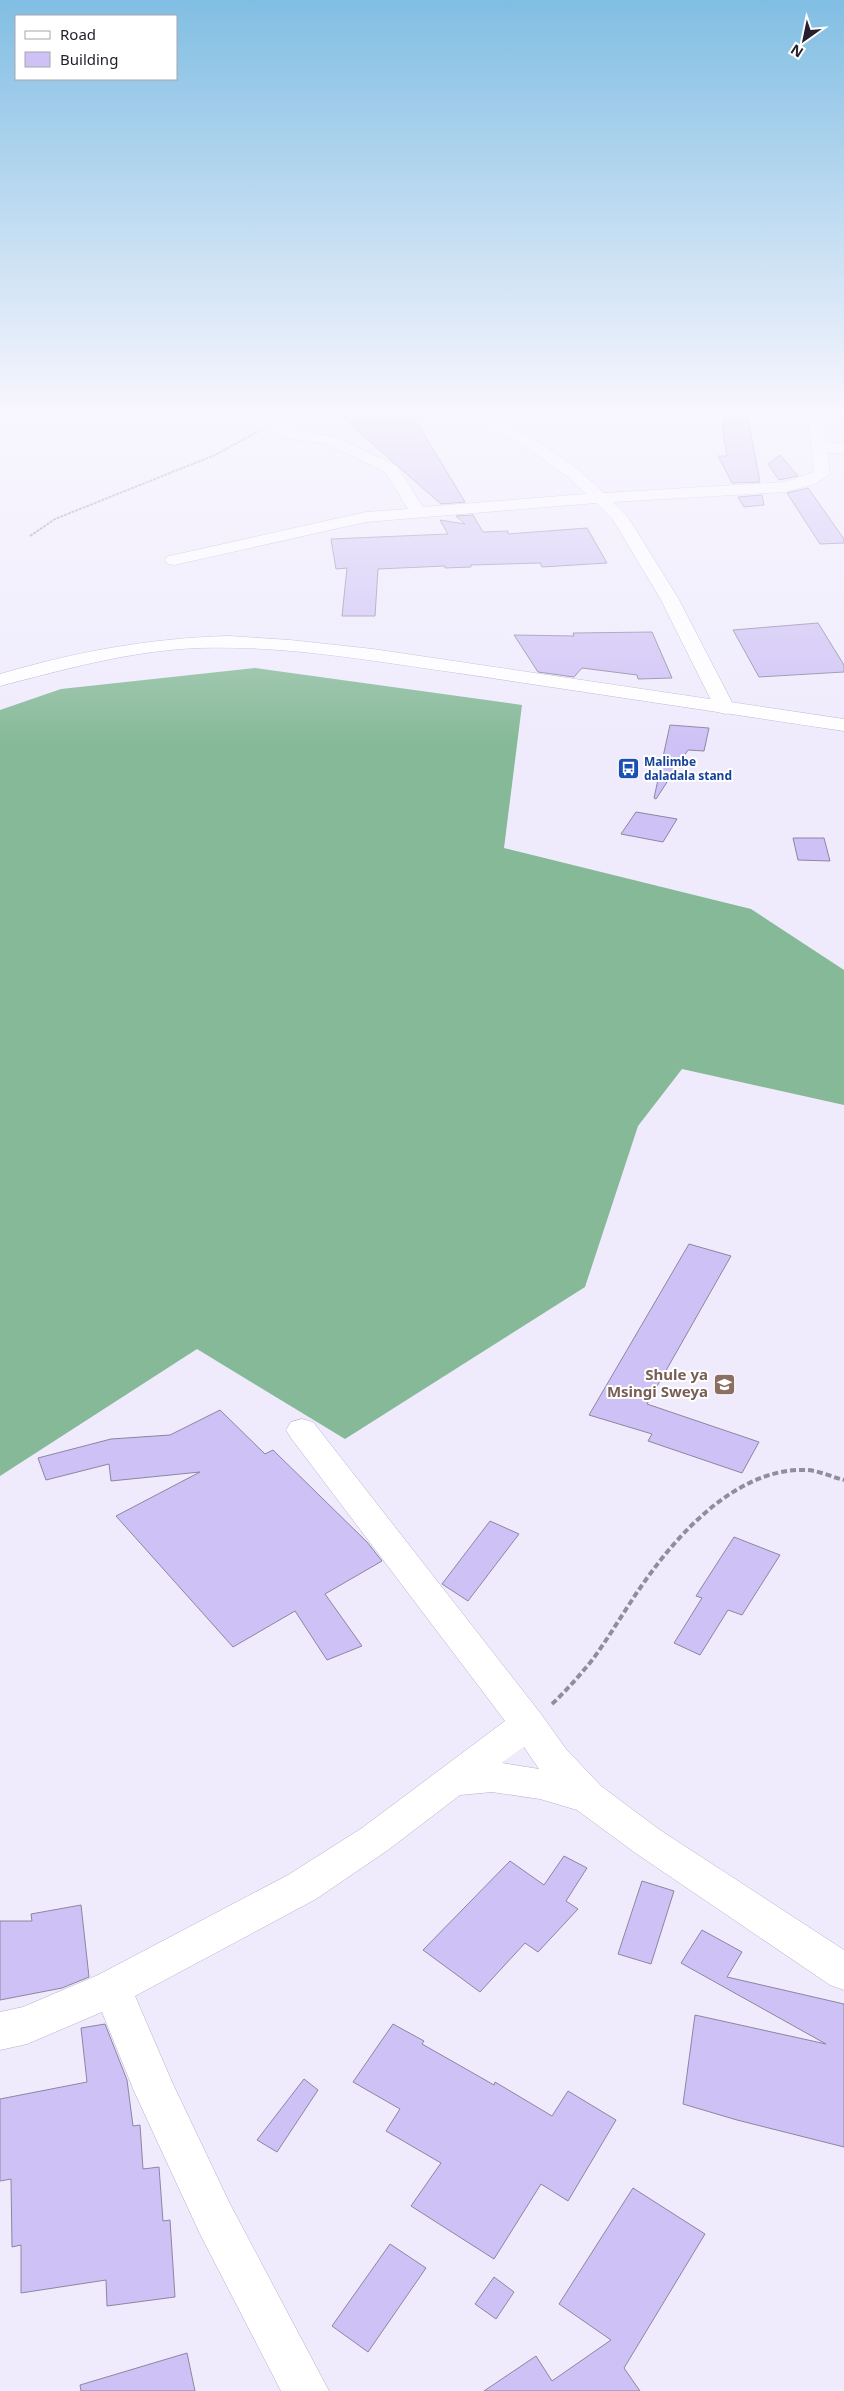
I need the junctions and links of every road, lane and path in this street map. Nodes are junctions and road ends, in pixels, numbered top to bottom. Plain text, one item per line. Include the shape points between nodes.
1 (50, 523) edge
2 (341, 523) edge
3 (624, 523) edge
4 (30, 536) dead end
5 (174, 560) dead end
6 (0, 680) edge
7 (725, 708) junction
8 (844, 725) edge
9 (302, 1430) dead end
10 (844, 1480) edge
11 (528, 1724) junction
12 (453, 1782) junction
13 (588, 1797) junction
14 (844, 1972) edge
15 (112, 1988) junction
16 (0, 2031) edge
17 (306, 2391) edge

1 - 4 path
2 - 5 street
3 - 7 street via 669,598
6 - 7 street via 118,651 183,644 261,643 390,658
7 - 8 street
9 - 11 street
10 - 11 path via 808,1470 771,1473 740,1488 695,1524 654,1570 614,1630 579,1674
11 - 12 street
11 - 13 street via 552,1760
12 - 13 street via 492,1777 540,1784
12 - 15 street via 302,1887
13 - 14 street via 647,1841
15 - 16 street via 27,2025
15 - 17 street via 154,2091 215,2219

